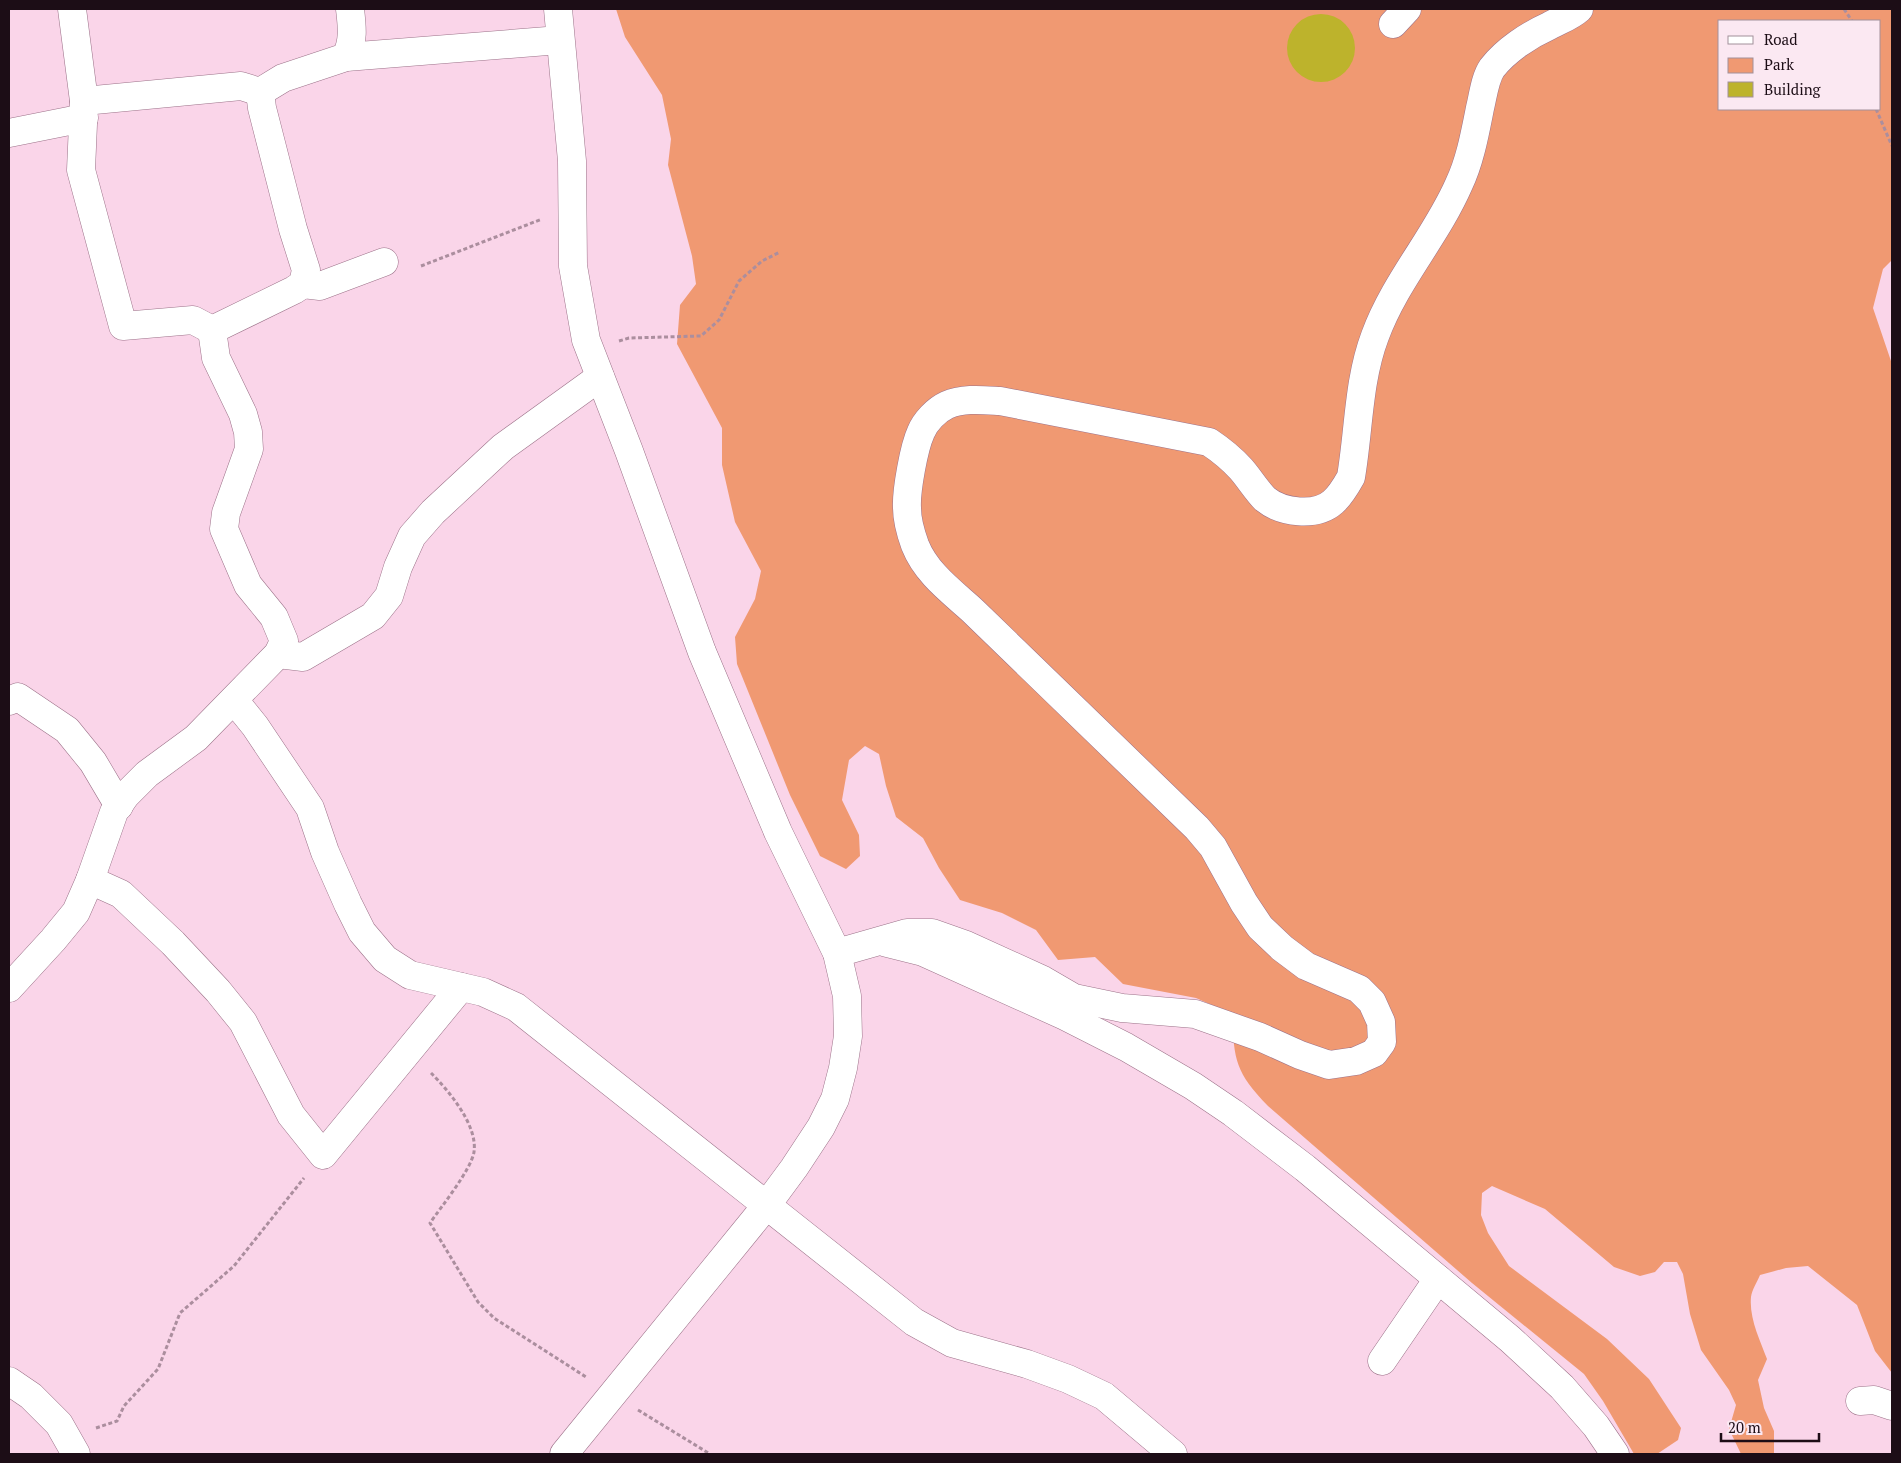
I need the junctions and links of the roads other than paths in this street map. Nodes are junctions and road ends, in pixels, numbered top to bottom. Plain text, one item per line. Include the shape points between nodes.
1 (72, 9) edge
2 (350, 9) edge
3 (558, 9) edge
4 (1579, 9) edge
5 (560, 40) junction
6 (346, 57) junction
7 (260, 92) junction
8 (84, 109) junction
9 (9, 133) edge
10 (384, 262) dead end
11 (303, 284) junction
12 (212, 330) junction
13 (600, 377) junction
14 (278, 654) junction
15 (234, 700) junction
16 (9, 701) edge
17 (119, 806) junction
18 (90, 880) junction
19 (876, 940) junction
20 (837, 953) junction
21 (461, 987) junction
22 (9, 988) edge
23 (766, 1206) junction
24 (1438, 1279) junction
25 (1382, 1361) dead end
26 (9, 1381) edge
27 (1860, 1401) dead end
28 (1892, 1406) edge
29 (72, 1446) edge
30 (564, 1454) edge
31 (1173, 1454) edge
32 (1615, 1454) edge

1 - 8 street
2 - 6 street via 351,46
3 - 5 street
4 - 19 street via 1530,36 1491,69 1460,184 1389,304 1375,335 1365,369 1351,477 1332,503 1315,510 1279,508 1265,498 1227,455 1209,442 1000,401 980,400 964,400 946,406 930,418 920,433 908,484 907,509 916,546 939,581 1197,828 1213,847 1260,927 1306,966 1359,989 1372,1002 1381,1022 1382,1042 1374,1053 1356,1061 1329,1065 1260,1036 1194,1014 1122,1008 1074,998 1043,980 932,933 907,932
5 - 6 street
5 - 13 street via 572,162 573,266 586,340
6 - 7 street via 283,78
7 - 8 street via 241,86
7 - 11 street via 306,270
8 - 9 street
8 - 12 street via 81,170 123,326 193,320
10 - 11 street via 320,286
11 - 12 street
12 - 14 street via 216,358 243,414 248,432 249,449 226,513 224,529 248,585 274,618 284,641
13 - 14 street via 503,447 433,512 412,536 389,596 373,616 303,657
13 - 20 street via 702,652 778,832
14 - 15 street
15 - 17 street via 196,738 147,774
15 - 21 street via 310,808 325,852 362,932 385,959 410,975
16 - 17 street via 18,697 67,730 93,762
17 - 18 street
18 - 21 street via 121,894 218,991 243,1022 291,1115 323,1155
18 - 22 street via 76,912
19 - 20 street
19 - 24 street via 923,952 1065,1016 1193,1086 1306,1168
20 - 23 street via 847,996 848,1036 835,1099 816,1135
21 - 23 street via 484,992 516,1007
23 - 30 street
23 - 31 street via 914,1322 952,1343 1028,1364 1104,1396
24 - 25 street
24 - 32 street via 1562,1387
26 - 29 street via 31,1396 59,1424
27 - 28 street via 1874,1400

